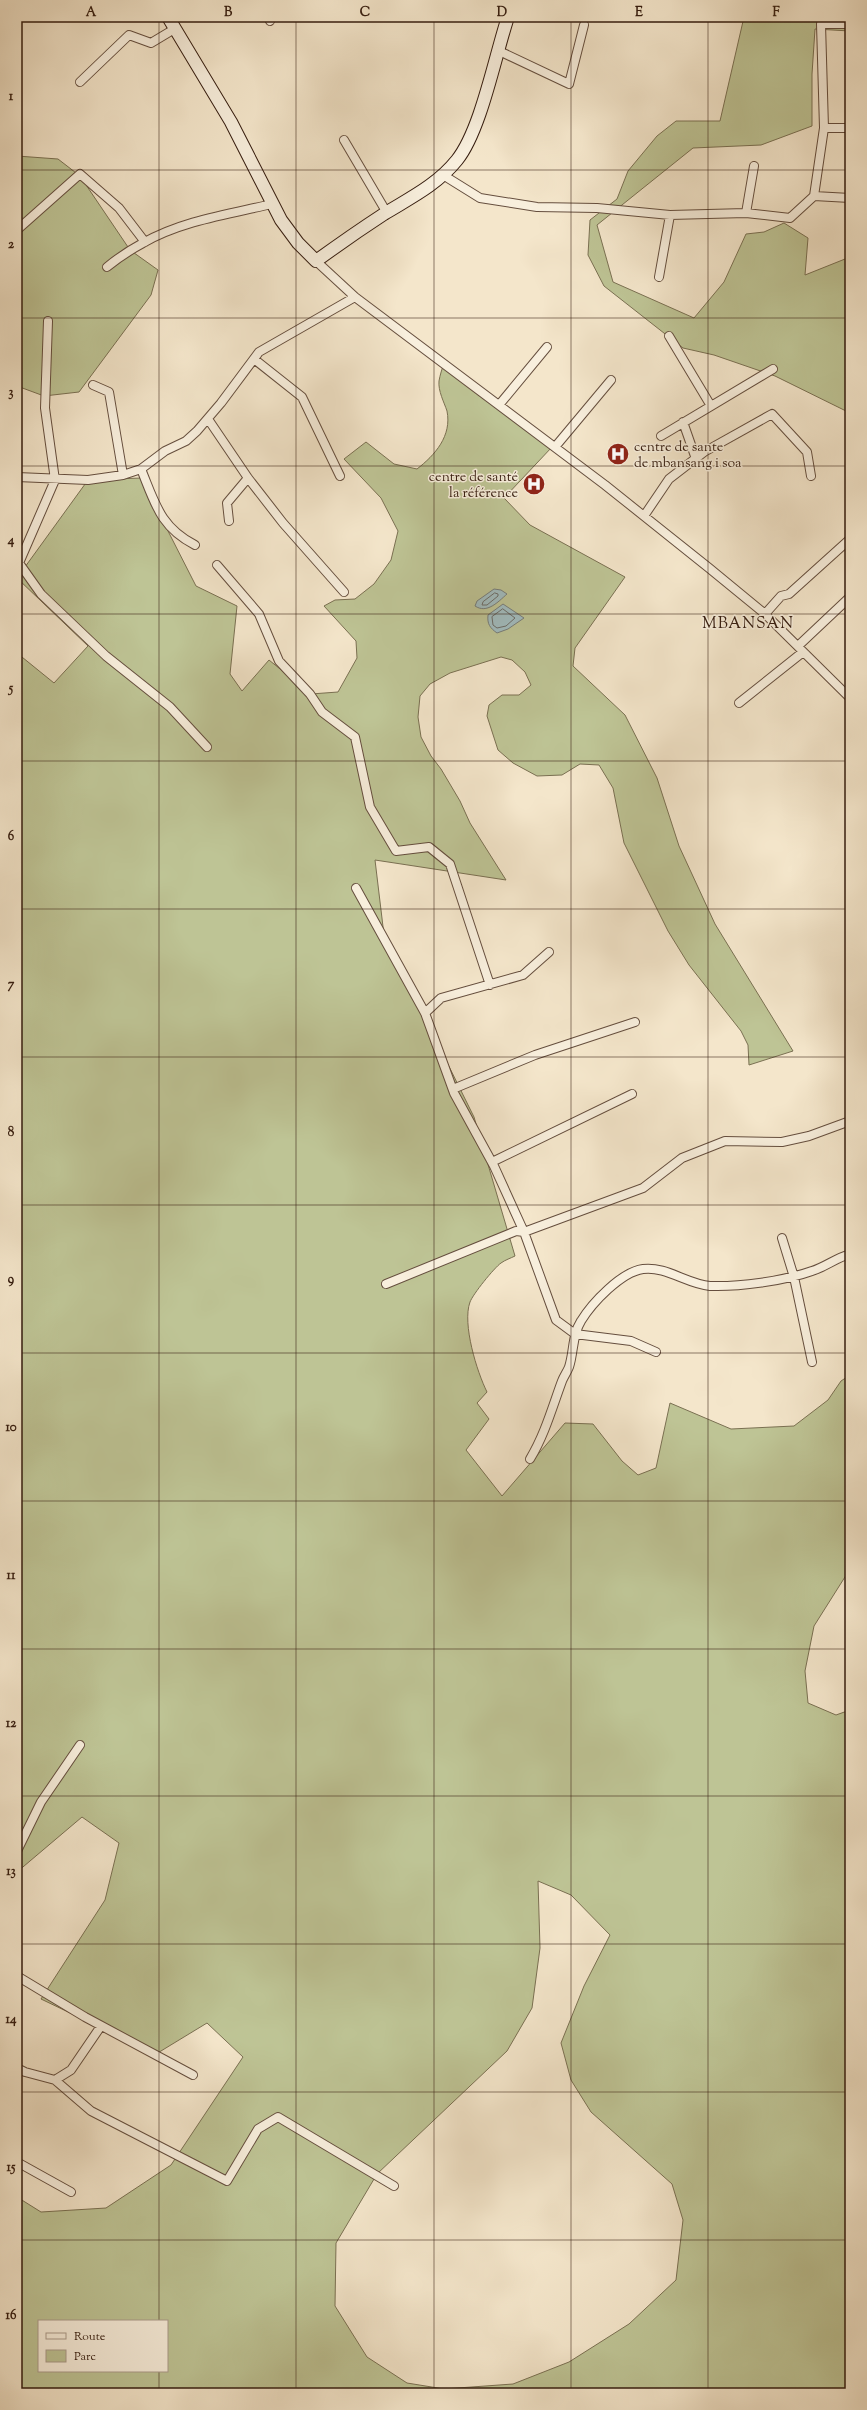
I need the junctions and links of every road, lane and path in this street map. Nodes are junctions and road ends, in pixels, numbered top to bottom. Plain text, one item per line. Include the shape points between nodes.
1 (168, 17) edge
2 (508, 17) edge
3 (850, 24) edge
4 (584, 25) dead end
5 (176, 28) junction
6 (497, 50) junction
7 (80, 82) dead end
8 (824, 128) junction
9 (850, 128) edge
10 (344, 140) dead end
11 (754, 166) dead end
12 (443, 175) junction
13 (814, 196) junction
14 (850, 198) edge
15 (272, 204) junction
16 (387, 213) junction
17 (746, 213) junction
18 (670, 214) junction
19 (17, 230) edge
20 (145, 242) junction
21 (316, 261) junction
22 (107, 267) dead end
23 (659, 277) dead end
24 (355, 297) junction
25 (48, 321) dead end
26 (669, 336) dead end
27 (547, 347) dead end
28 (254, 359) junction
29 (773, 369) dead end
30 (611, 380) dead end
31 (93, 385) dead end
32 (499, 405) junction
33 (711, 406) junction
34 (208, 419) junction
35 (683, 422) junction
36 (661, 436) dead end
37 (555, 447) junction
38 (696, 459) junction
39 (141, 469) junction
40 (123, 475) junction
41 (340, 476) dead end
42 (811, 476) dead end
43 (17, 477) edge
44 (248, 478) junction
45 (55, 480) junction
46 (644, 516) junction
47 (229, 521) dead end
48 (850, 539) edge
49 (195, 544) dead end
50 (217, 565) dead end
51 (344, 592) dead end
52 (850, 597) edge
53 (765, 614) junction
54 (801, 649) junction
55 (850, 698) edge
56 (739, 703) dead end
57 (207, 747) dead end
58 (356, 888) dead end
59 (548, 952) dead end
60 (490, 985) junction
61 (425, 1013) junction
62 (635, 1022) dead end
63 (453, 1089) junction
64 (632, 1094) dead end
65 (850, 1121) edge
66 (492, 1162) junction
67 (524, 1232) junction
68 (782, 1238) dead end
69 (850, 1254) edge
70 (794, 1277) junction
71 (386, 1284) dead end
72 (575, 1334) junction
73 (656, 1352) dead end
74 (812, 1362) dead end
75 (530, 1459) dead end
76 (80, 1745) dead end
77 (17, 1851) edge
78 (17, 1976) edge
79 (101, 2026) junction
80 (17, 2068) edge
81 (193, 2075) dead end
82 (55, 2080) junction
83 (17, 2162) edge
84 (394, 2186) dead end
85 (71, 2192) dead end

1 - 5 street
2 - 6 street
3 - 8 street via 821,24
4 - 6 street via 569,84
5 - 7 street via 151,43 129,35
5 - 15 street via 231,122
6 - 12 street via 481,109 469,141 458,160
8 - 9 street
8 - 13 street
10 - 16 street
11 - 17 street
12 - 16 street via 423,191
12 - 18 street via 480,198 537,208 597,208
13 - 14 street
13 - 17 street via 790,218
15 - 20 street via 215,217
15 - 21 street via 298,243
16 - 21 street
17 - 18 street
18 - 23 street
19 - 20 street via 80,174 119,208
20 - 22 street
21 - 24 street
24 - 28 street via 272,344 259,352
24 - 32 street
25 - 45 street via 45,408
26 - 33 street
27 - 32 street
28 - 34 street
28 - 41 street via 302,397
29 - 33 street
30 - 37 street
31 - 40 street via 109,392
32 - 37 street
33 - 35 street
34 - 39 street via 186,441 165,451
34 - 44 street
35 - 36 street
35 - 38 street
37 - 46 street
38 - 42 street via 772,414 807,452
38 - 46 street via 669,479
39 - 40 street
39 - 49 street via 158,509 170,528 176,535
40 - 45 street via 104,479
43 - 45 street
44 - 47 street via 227,503
44 - 51 street via 284,524
45 - 57 street via 19,563 42,594 106,656 170,707
46 - 53 street
48 - 53 street via 789,594 781,596
50 - 60 street via 259,614 279,661 310,694 322,712 355,737 370,807 396,851 429,847 450,864
52 - 54 street
53 - 54 street
54 - 55 street
54 - 56 street
58 - 61 street
59 - 60 street via 523,975
60 - 61 street via 441,998
61 - 63 street
62 - 63 street via 535,1056
63 - 66 street
64 - 66 street
65 - 67 street via 809,1136 782,1142 725,1141 682,1158 643,1188
66 - 67 street
67 - 71 street via 516,1231
67 - 72 street via 556,1320
68 - 70 street
69 - 70 street via 838,1257 814,1271
70 - 72 street via 710,1286 643,1269 607,1290 581,1321
70 - 74 street
72 - 73 street via 631,1341
72 - 75 street via 569,1368 541,1442
76 - 77 street via 41,1802
78 - 79 street
79 - 81 street
79 - 82 street via 71,2070
80 - 82 street
82 - 84 street via 91,2111 227,2181 258,2129 278,2117
83 - 85 street

